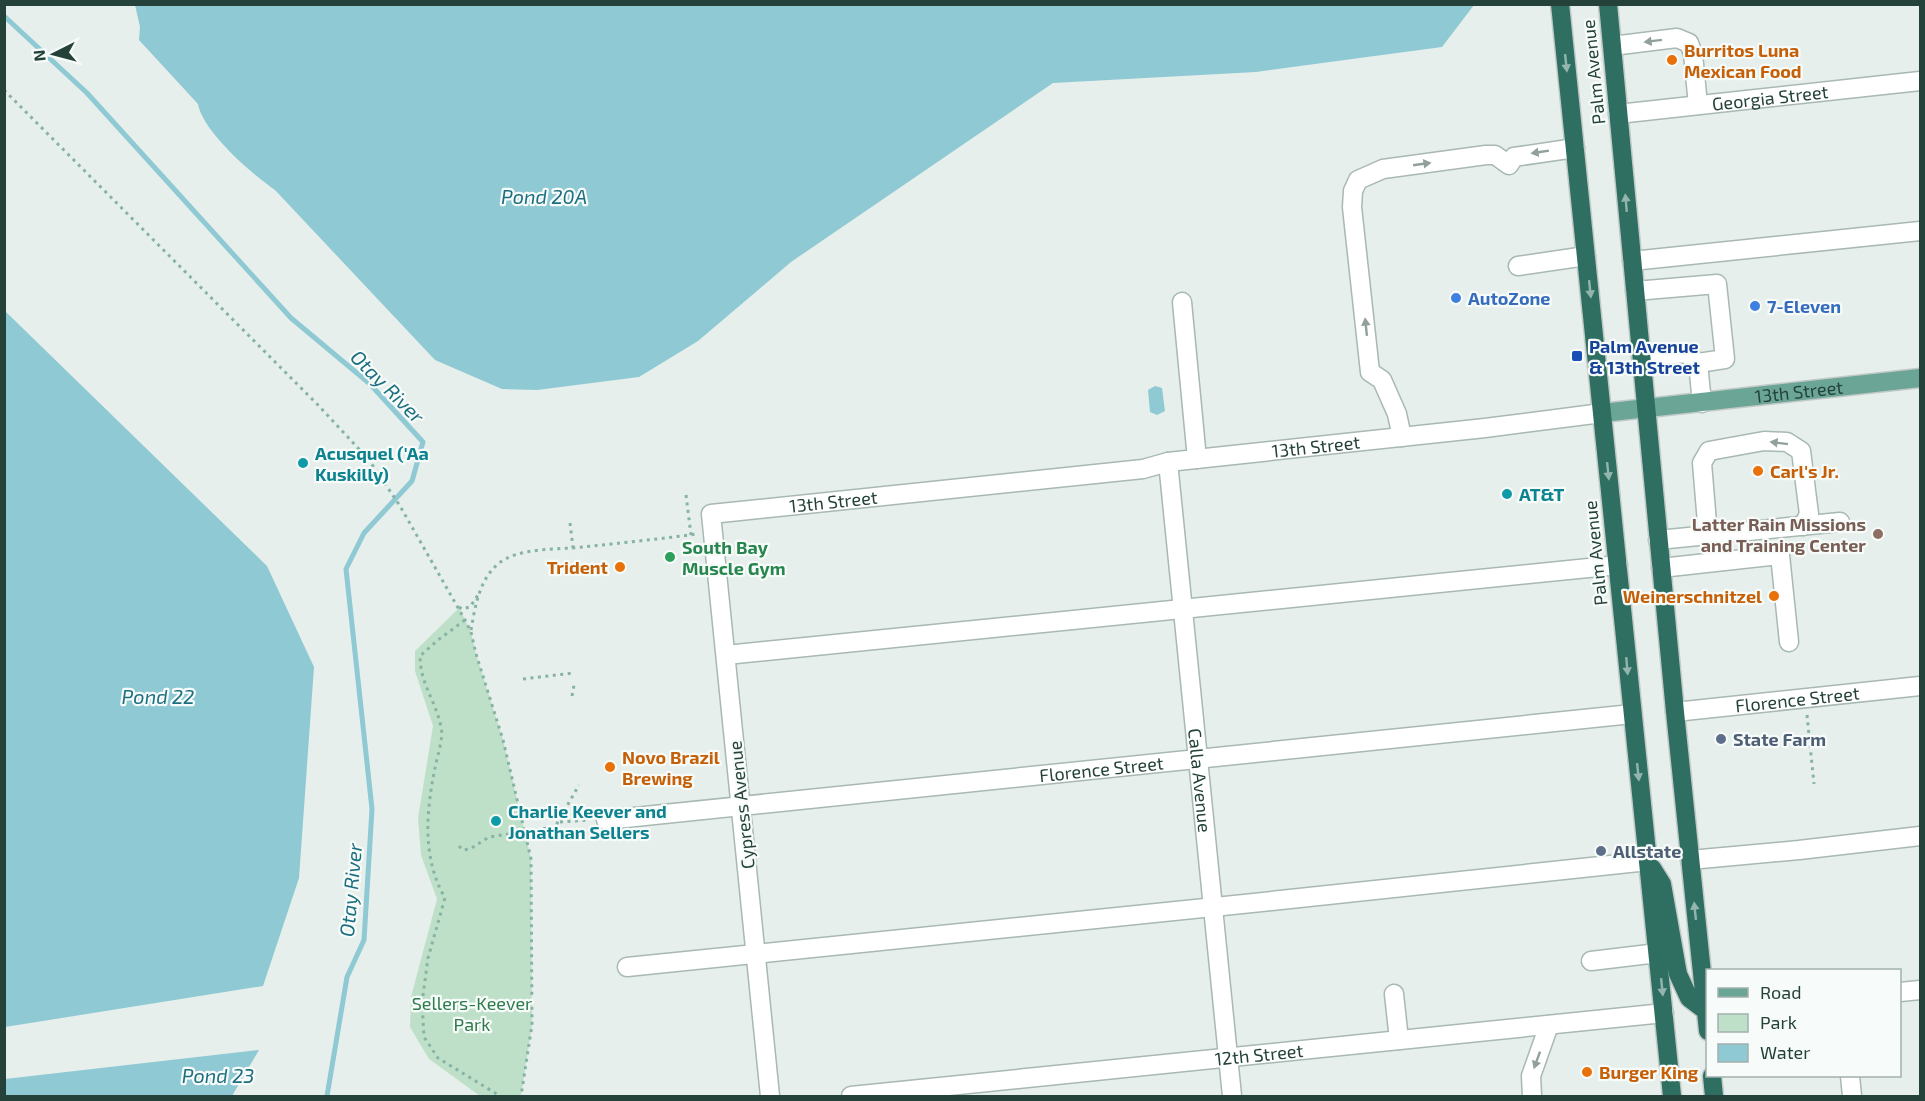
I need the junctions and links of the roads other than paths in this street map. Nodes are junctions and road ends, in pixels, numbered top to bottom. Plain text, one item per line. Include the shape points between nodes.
1 (1560, 4) edge
2 (1608, 4) edge
3 (1612, 46) junction
4 (1920, 81) edge
5 (1698, 105) junction
6 (1618, 114) junction
7 (1575, 148) junction
8 (1920, 231) edge
9 (1586, 256) junction
10 (1632, 261) junction
11 (1518, 266) dead end
12 (1635, 291) junction
13 (1182, 302) dead end
14 (1641, 357) junction
15 (1698, 363) junction
16 (1920, 378) edge
17 (1702, 403) junction
18 (1647, 409) junction
19 (1602, 413) junction
20 (1402, 437) junction
21 (1197, 459) junction
22 (1168, 462) junction
23 (711, 514) joint
24 (1840, 522) dead end
25 (1803, 526) junction
26 (1708, 535) junction
27 (1658, 540) junction
28 (1618, 565) junction
29 (1661, 568) junction
30 (1183, 608) junction
31 (1789, 642) dead end
32 (726, 655) junction
33 (1920, 686) edge
34 (1675, 712) junction
35 (1632, 714) junction
36 (1198, 758) junction
37 (741, 805) junction
38 (602, 820) road end
39 (1920, 836) edge
40 (1690, 860) junction
41 (1648, 861) junction
42 (1213, 906) junction
43 (1658, 953) junction
44 (756, 954) junction
45 (1591, 961) dead end
46 (627, 967) dead end
47 (1920, 990) edge
48 (1901, 992) edge
49 (1394, 994) dead end
50 (1706, 1002) edge
51 (1706, 1010) edge
52 (1664, 1013) junction
53 (1549, 1025) junction
54 (1399, 1040) junction
55 (1229, 1057) junction
56 (1712, 1077) edge
57 (1850, 1077) edge
58 (770, 1096) edge
59 (851, 1096) edge
60 (1232, 1096) edge
61 (1532, 1096) edge
62 (1672, 1096) edge
63 (1714, 1096) edge
64 (1852, 1096) edge

1 -> 7 highway, Palm Avenue
2 - 3 highway, Palm Avenue
5 -> 3 street via 1689,43 1677,38
3 - 6 highway, Palm Avenue
4 - 5 street, Georgia Street
5 - 6 street, Georgia Street
10 -> 6 highway, Palm Avenue
7 - 9 highway, Palm Avenue
20 -> 7 street via 1382,380 1370,372 1352,207 1358,180 1383,169 1486,155 1495,155 1509,165 1514,157
8 - 10 street
9 - 11 street
9 -> 19 highway, Palm Avenue
10 - 12 highway, Palm Avenue
12 - 14 highway, Palm Avenue
12 - 15 street via 1717,284 1725,359
13 - 21 street
14 - 15 street via 1686,353
14 - 18 highway, Palm Avenue
15 - 17 street
16 - 17 main road, 13th Street
17 - 18 main road, 13th Street
18 - 19 main road, 13th Street
18 - 27 highway, Palm Avenue
19 - 20 street, 13th Street
19 -> 28 highway, Palm Avenue
20 - 21 street, 13th Street
21 - 22 street, 13th Street
22 - 23 street, 13th Street via 1143,469
22 - 30 street, Calla Avenue
23 - 32 street, Cypress Avenue
24 - 25 street
25 - 26 street
25 -> 26 street via 1809,514 1801,451 1787,442 1764,441 1709,451 1702,463
26 - 27 street
27 - 29 highway, Palm Avenue
28 - 30 street
28 -> 35 highway, Palm Avenue
29 - 31 street via 1780,555
29 - 34 highway, Palm Avenue
30 - 32 street
30 - 36 street, Calla Avenue
32 - 37 street, Cypress Avenue
33 - 34 street, Florence Street
34 - 40 highway, Palm Avenue
35 - 36 street, Florence Street
35 -> 41 highway, Palm Avenue
36 - 37 street, Florence Street
36 - 42 street, Calla Avenue
37 - 38 street, Florence Street
37 - 44 street, Cypress Avenue
39 - 40 street
50 -> 40 highway, Palm Avenue
41 - 42 street
41 - 43 highway, Palm Avenue
41 - 51 highway via 1662,884 1678,974 1689,998
42 - 44 street
42 - 55 street, Calla Avenue
43 - 45 street
43 -> 52 highway, Palm Avenue
44 - 46 street
44 - 58 street, Cypress Avenue
47 - 48 street
49 - 54 street
52 - 53 street, 12th Street
52 - 62 highway, Palm Avenue
53 - 54 street, 12th Street
53 -> 61 street via 1531,1076
54 - 55 street, 12th Street
55 - 59 street, 12th Street
55 - 60 street, Calla Avenue
56 - 63 highway
57 - 64 street

